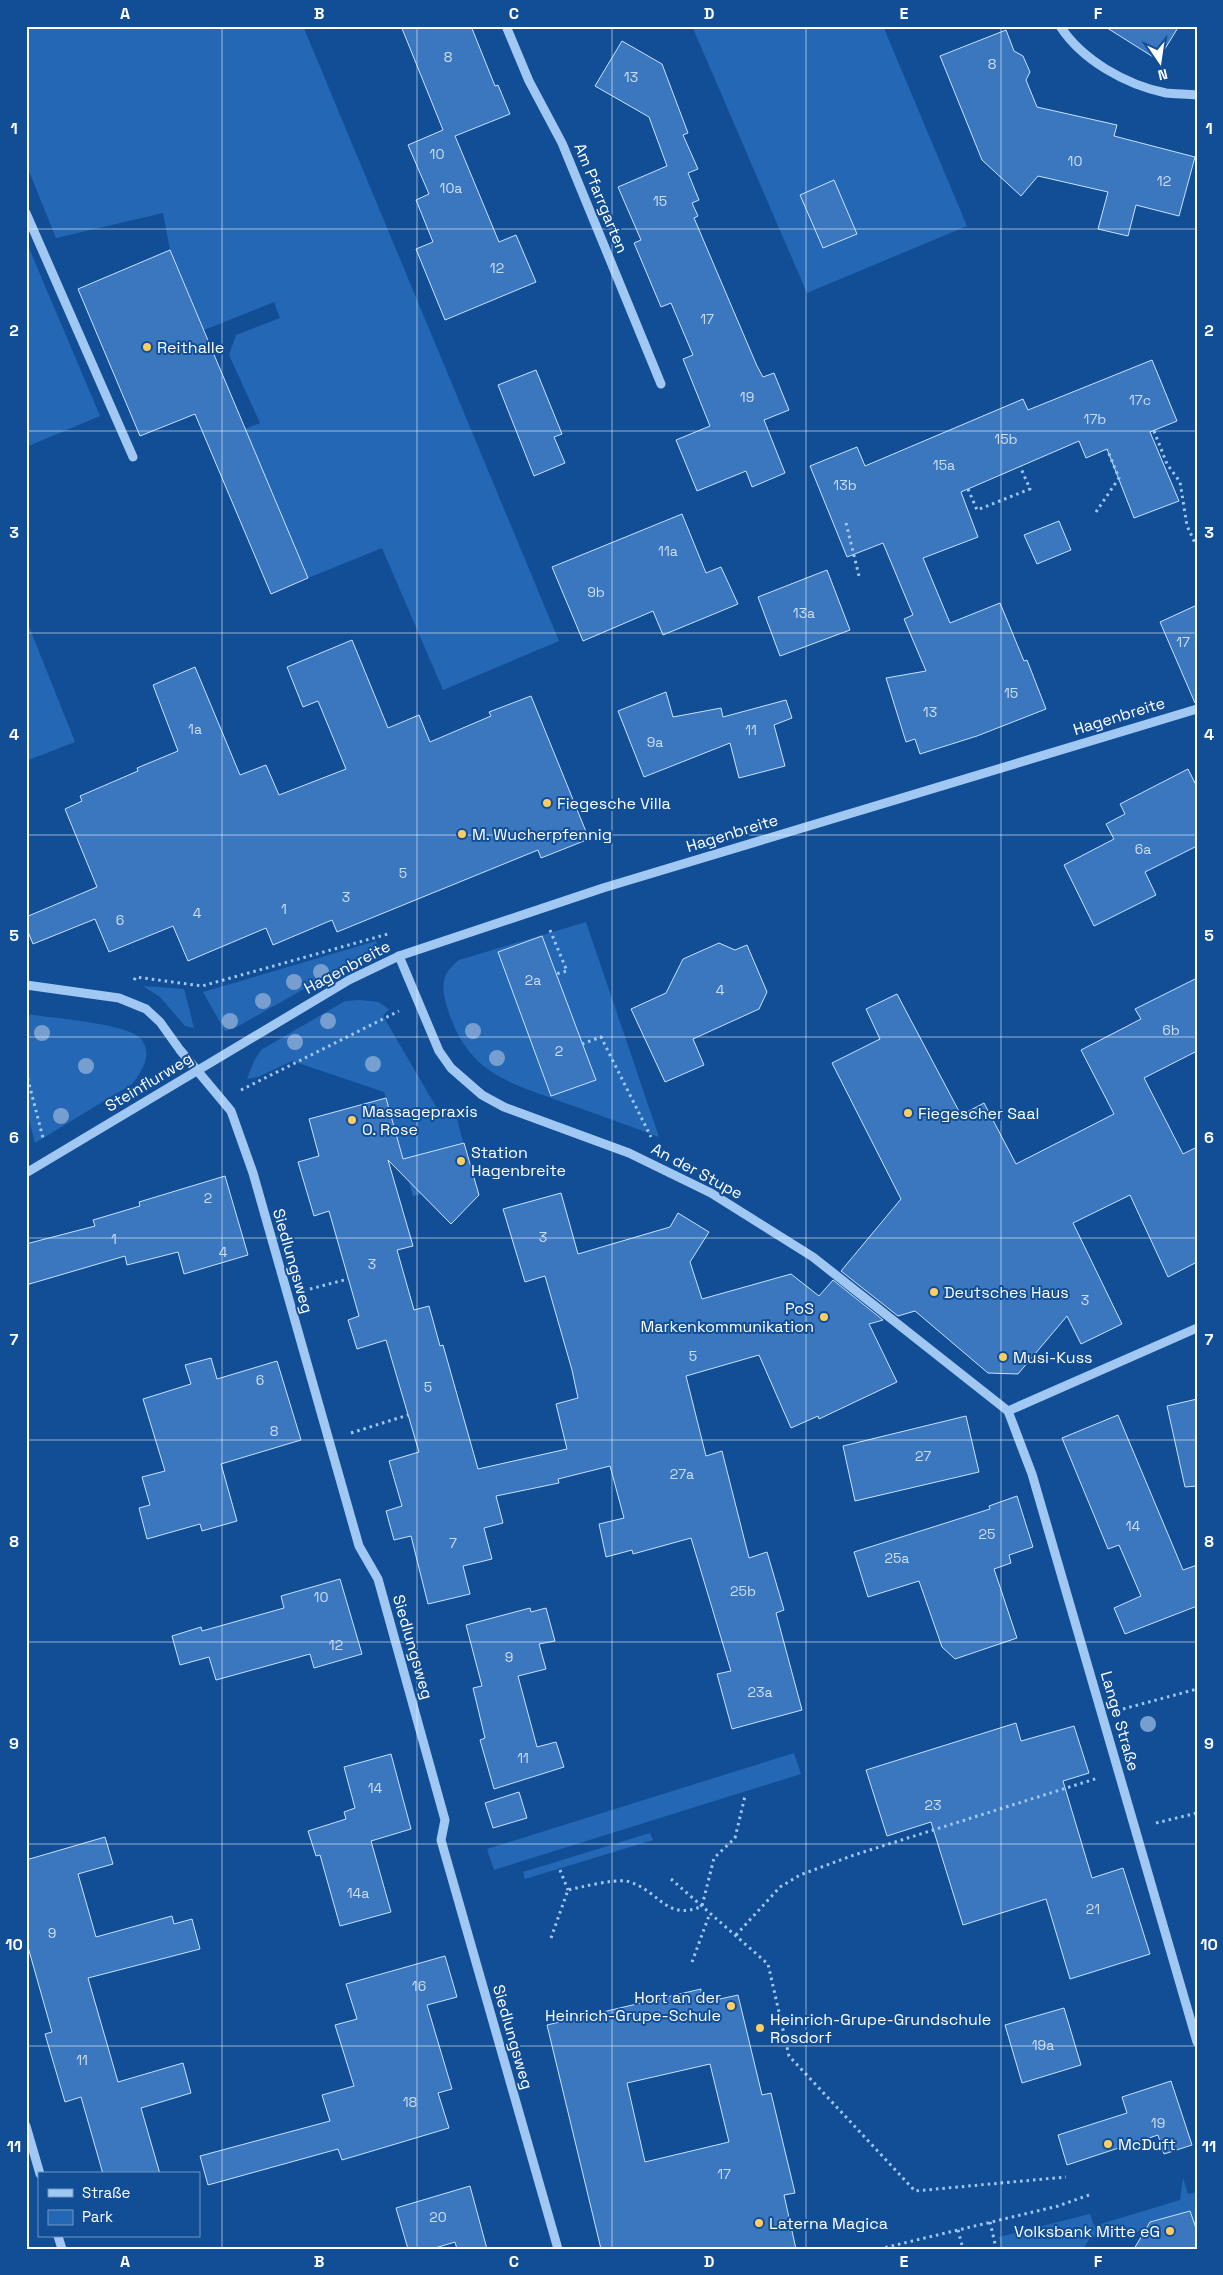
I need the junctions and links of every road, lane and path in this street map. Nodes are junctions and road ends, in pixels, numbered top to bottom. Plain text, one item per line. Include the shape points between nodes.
1 (506, 26) edge
2 (1060, 26) edge
3 (1197, 94) edge
4 (26, 213) edge
5 (661, 384) dead end
6 (1154, 430) dead end
7 (1106, 449) dead end
8 (133, 457) dead end
9 (1020, 466) dead end
10 (968, 488) dead end
11 (1096, 512) dead end
12 (846, 523) dead end
13 (1197, 547) edge
14 (859, 576) dead end
15 (1197, 709) edge
16 (542, 908) junction
17 (394, 932) dead end
18 (398, 956) junction
19 (556, 974) dead end
20 (26, 986) edge
21 (119, 998) junction
22 (418, 1002) junction
23 (288, 1016) joint
24 (582, 1044) dead end
25 (197, 1070) junction
26 (26, 1072) edge
27 (223, 1099) junction
28 (48, 1161) junction
29 (668, 1171) junction
30 (26, 1173) edge
31 (348, 1279) dead end
32 (288, 1296) junction
33 (1197, 1328) edge
34 (1008, 1411) junction
35 (408, 1415) dead end
36 (329, 1441) junction
37 (1197, 1689) edge
38 (1103, 1714) junction
39 (1120, 1771) junction
40 (745, 1796) dead end
41 (1197, 1813) edge
42 (1136, 1828) junction
43 (560, 1870) dead end
44 (671, 1879) dead end
45 (568, 1890) junction
46 (702, 1906) junction
47 (710, 1913) junction
48 (736, 1935) junction
49 (551, 1938) dead end
50 (692, 1962) dead end
51 (1197, 2042) edge
52 (26, 2126) edge
53 (39, 2172) edge
54 (1066, 2176) dead end
55 (1089, 2195) dead end
56 (990, 2222) junction
57 (958, 2230) junction
58 (558, 2249) edge
59 (879, 2249) edge
60 (962, 2249) edge
61 (995, 2249) edge

1 - 5 street, Am Pfarrgarten via 529,81 562,144
2 - 3 street via 1088,58 1113,72 1166,93
4 - 8 street
6 - 13 path via 1167,464 1180,482 1187,526
7 - 11 path via 1118,478
9 - 10 path via 1030,489 977,510
12 - 14 path
15 - 16 street, Hagenbreite
16 - 18 street, Hagenbreite
16 - 19 path via 567,971
17 - 21 path via 202,986 136,977
18 - 22 street, An der Stupe
18 - 23 street, Hagenbreite
20 - 21 street, Siedlungsweg
21 - 25 street, Siedlungsweg via 146,1009
22 - 27 path
22 - 29 street, An der Stupe via 439,1051 451,1068 482,1095 504,1107 629,1152
23 - 25 street, Steinflurweg
24 - 29 path via 601,1037
25 - 27 street, Siedlungsweg
25 - 28 street, Steinflurweg
26 - 28 path
27 - 32 street, Siedlungsweg via 231,1111 253,1173
28 - 30 street, Steinflurweg
29 - 34 street, An der Stupe via 711,1193 812,1257
31 - 32 path
32 - 36 street, Siedlungsweg
33 - 34 street
34 - 38 street, Lange Straße via 1032,1474
35 - 36 path
36 - 58 street, Siedlungsweg via 359,1546 378,1579 445,1820 442,1840
37 - 38 path
38 - 39 street, Lange Straße
39 - 42 street, Lange Straße
39 - 48 path via 800,1875 780,1887
40 - 46 path via 736,1838 714,1858
41 - 42 path
42 - 51 street, Lange Straße
43 - 45 path
44 - 46 path
45 - 46 path via 624,1881 645,1887 670,1909 690,1912
45 - 49 path
46 - 47 path
47 - 48 path
47 - 50 path
48 - 54 path via 768,1964 789,2056 915,2191
52 - 53 street
55 - 56 path
56 - 57 path
56 - 61 path
57 - 59 path
57 - 60 path

